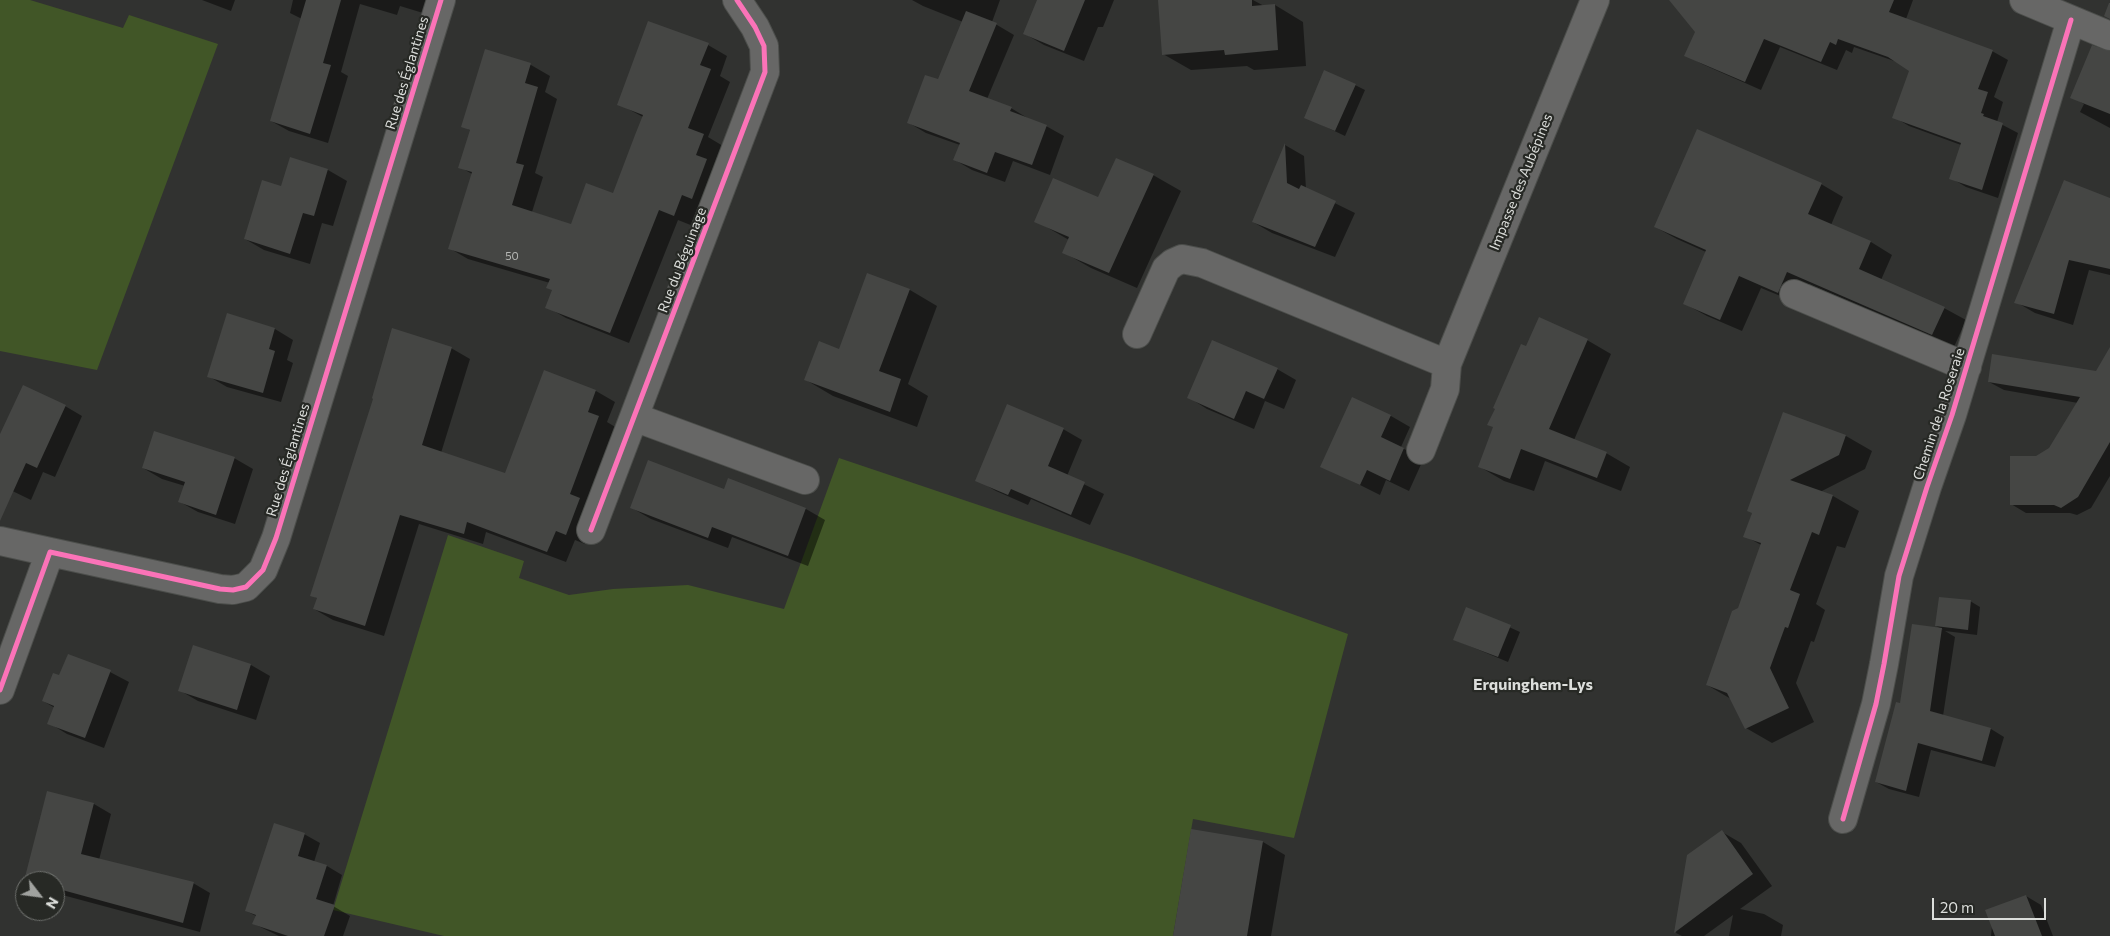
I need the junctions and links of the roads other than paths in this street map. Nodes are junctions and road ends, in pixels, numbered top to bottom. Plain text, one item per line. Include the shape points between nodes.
1 (440, 0) edge
2 (737, 0) edge
3 (1595, 0) edge
4 (2024, 0) edge
5 (2071, 20) junction
6 (2110, 36) edge
7 (1794, 294) dead end
8 (1137, 334) dead end
9 (1447, 364) junction
10 (1967, 367) junction
11 (634, 417) junction
12 (1422, 450) dead end
13 (804, 480) dead end
14 (591, 530) dead end
15 (0, 541) edge
16 (50, 552) junction
17 (0, 690) edge
18 (1843, 819) dead end

1 - 16 street, Rue des Églantines via 276,538 263,570 246,587 220,590
2 - 11 street, Rue du Béguinage via 764,46 765,72
3 - 9 street, Impasse des Aubépines
4 - 5 street
5 - 6 street
5 - 10 street, Chemin de la Roseraie
7 - 10 street
8 - 9 street via 1166,269 1182,259
9 - 12 street, Impasse des Aubépines via 1446,389
10 - 18 street, Chemin de la Roseraie via 1899,576 1876,704
11 - 13 street
11 - 14 street, Rue du Béguinage
15 - 16 street, Rue des Églantines
16 - 17 street

